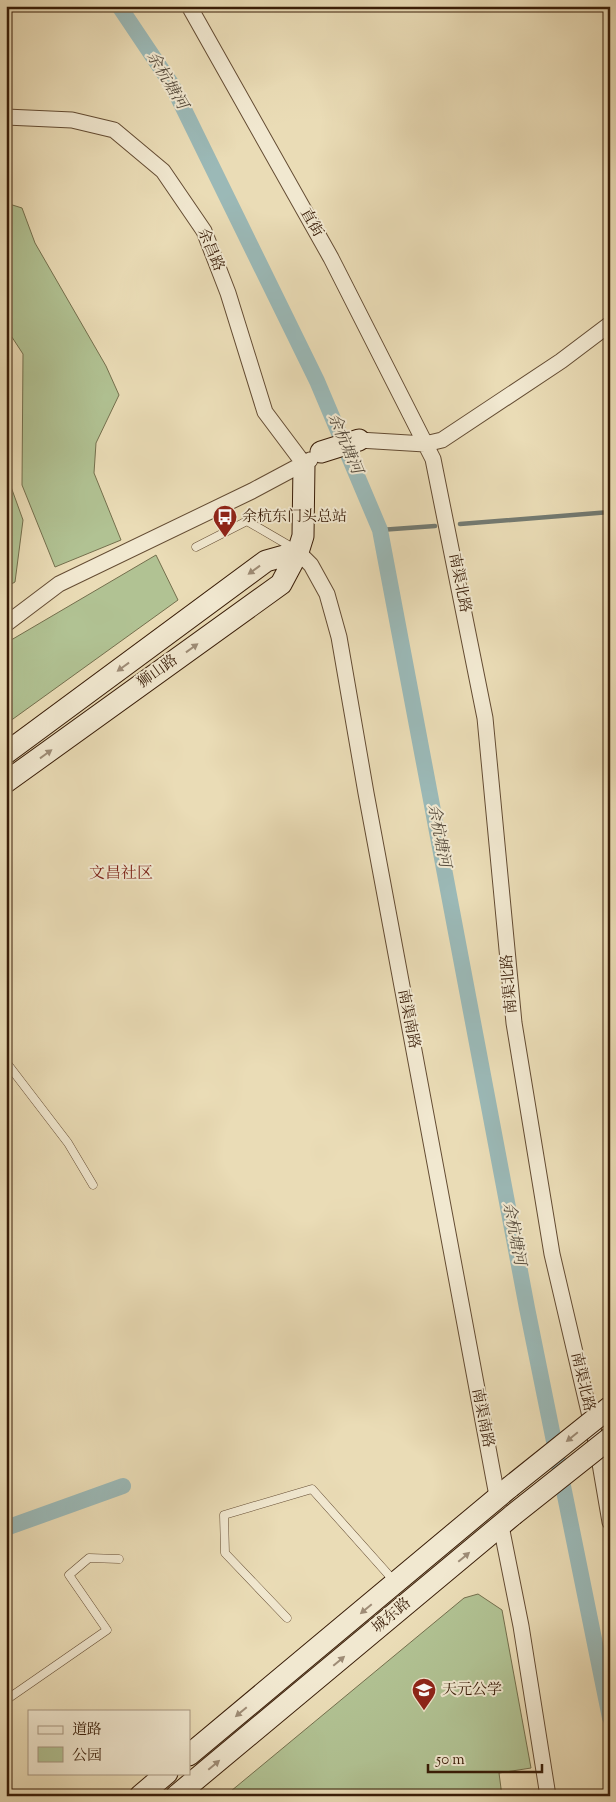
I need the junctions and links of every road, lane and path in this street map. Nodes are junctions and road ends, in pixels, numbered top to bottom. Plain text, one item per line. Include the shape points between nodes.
1 (189, 6) edge
2 (6, 117) edge
3 (610, 324) edge
4 (359, 440) joint
5 (425, 444) junction
6 (312, 458) junction
7 (196, 548) dead end
8 (298, 552) junction
9 (6, 624) edge
10 (6, 753) edge
11 (6, 782) edge
12 (6, 1062) edge
13 (94, 1185) dead end
14 (610, 1407) edge
15 (610, 1438) edge
16 (503, 1491) junction
17 (507, 1521) junction
18 (610, 1522) edge
19 (119, 1560) dead end
20 (396, 1583) junction
21 (287, 1618) dead end
22 (6, 1700) edge
23 (190, 1754) edge
24 (166, 1774) edge
25 (140, 1796) edge
26 (176, 1796) edge
27 (548, 1796) edge

1 - 5 street, 直街 via 331,258
2 - 6 street, 余昌路 via 72,120 114,130 163,171 204,231 228,293 265,412
3 - 5 street via 561,361 442,440
4 - 5 street
4 - 6 street
5 - 18 street, 南渠北路 via 434,459 485,718 514,1023 552,1254 597,1446
6 - 8 street, 狮山路
6 - 9 street via 59,584
7 - 8 lane via 247,521
8 -> 10 street, 狮山路 via 266,561
11 -> 8 street, 狮山路 via 281,584
8 - 16 street, 南渠南路 via 311,565 328,594 337,630 367,803
12 - 13 lane via 68,1143
14 -> 16 street, 城东路, bridge
15 - 17 street, 城东路, bridge
16 - 20 street, 城东路
26 -> 17 street, 城东路
17 - 27 street
19 - 22 lane via 88,1558 69,1575 106,1630
20 - 21 lane via 312,1489 224,1515 225,1553
20 -> 23 street, 城东路
24 - 25 street

